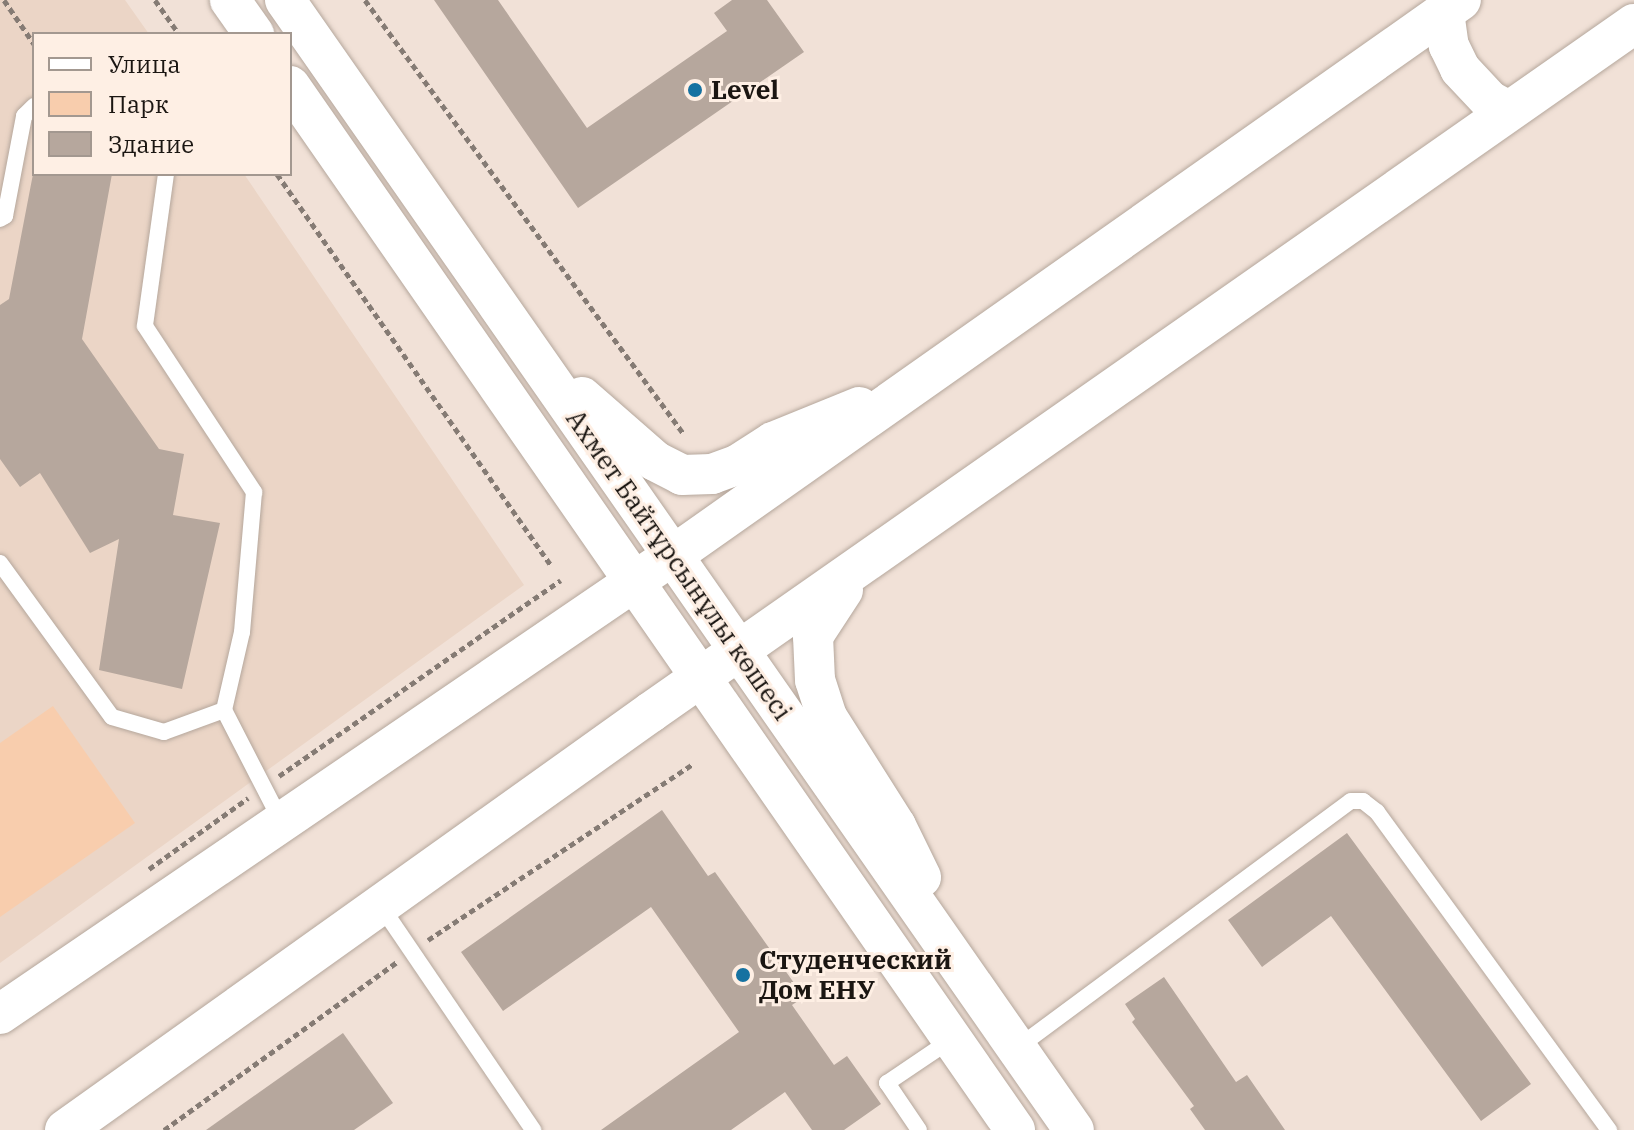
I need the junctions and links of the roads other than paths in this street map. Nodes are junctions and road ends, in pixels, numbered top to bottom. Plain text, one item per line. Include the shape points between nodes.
1 (230, 0) edge
2 (285, 0) edge
3 (1453, 6) edge
4 (1634, 24) edge
5 (253, 32) edge
6 (292, 89) edge
7 (32, 108) edge
8 (1509, 111) junction
9 (166, 176) edge
10 (0, 219) edge
11 (519, 336) junction
12 (896, 398) junction
13 (672, 556) junction
14 (0, 563) edge
15 (857, 570) junction
16 (634, 579) junction
17 (739, 652) junction
18 (701, 677) junction
19 (224, 710) junction
20 (281, 821) junction
21 (380, 905) junction
22 (940, 938) junction
23 (0, 1014) edge
24 (952, 1039) junction
25 (1017, 1048) junction
26 (65, 1130) edge
27 (533, 1130) edge
28 (919, 1130) edge
29 (1015, 1130) edge
30 (1074, 1130) edge
31 (1609, 1130) edge

1 - 5 street
2 - 11 street, Ахмет Байтұрсынұлы көшесі
3 - 8 street via 1449,46 1460,69 1490,101
3 - 12 street
4 - 8 street
6 - 16 street, Ахмет Байтұрсынұлы көшесі
7 - 10 lane via 24,116 5,216
8 - 15 street
9 - 19 lane via 145,326 254,492 242,632
11 - 12 street via 614,428 682,475 712,474 832,414
11 - 13 street, Ахмет Байтұрсынұлы көшесі
12 - 13 street
13 - 16 street
13 - 17 street, Ахмет Байтұрсынұлы көшесі
14 - 19 lane via 112,717 164,732
15 - 17 street
15 - 22 street via 813,636 815,680 827,717 916,863
16 - 18 street, Ахмет Байтұрсынұлы көшесі
16 - 20 street
17 - 18 street
17 - 22 street, Ахмет Байтұрсынұлы көшесі
18 - 21 street
18 - 24 street, Ахмет Байтұрсынұлы көшесі
19 - 20 lane
20 - 23 street
21 - 26 street
21 - 27 lane
22 - 25 street, Ахмет Байтұрсынұлы көшесі
24 - 28 lane via 887,1083
24 - 29 street, Ахмет Байтұрсынұлы көшесі
25 - 30 street, Ахмет Байтұрсынұлы көшесі
25 - 31 lane via 1351,801 1363,801 1377,812

